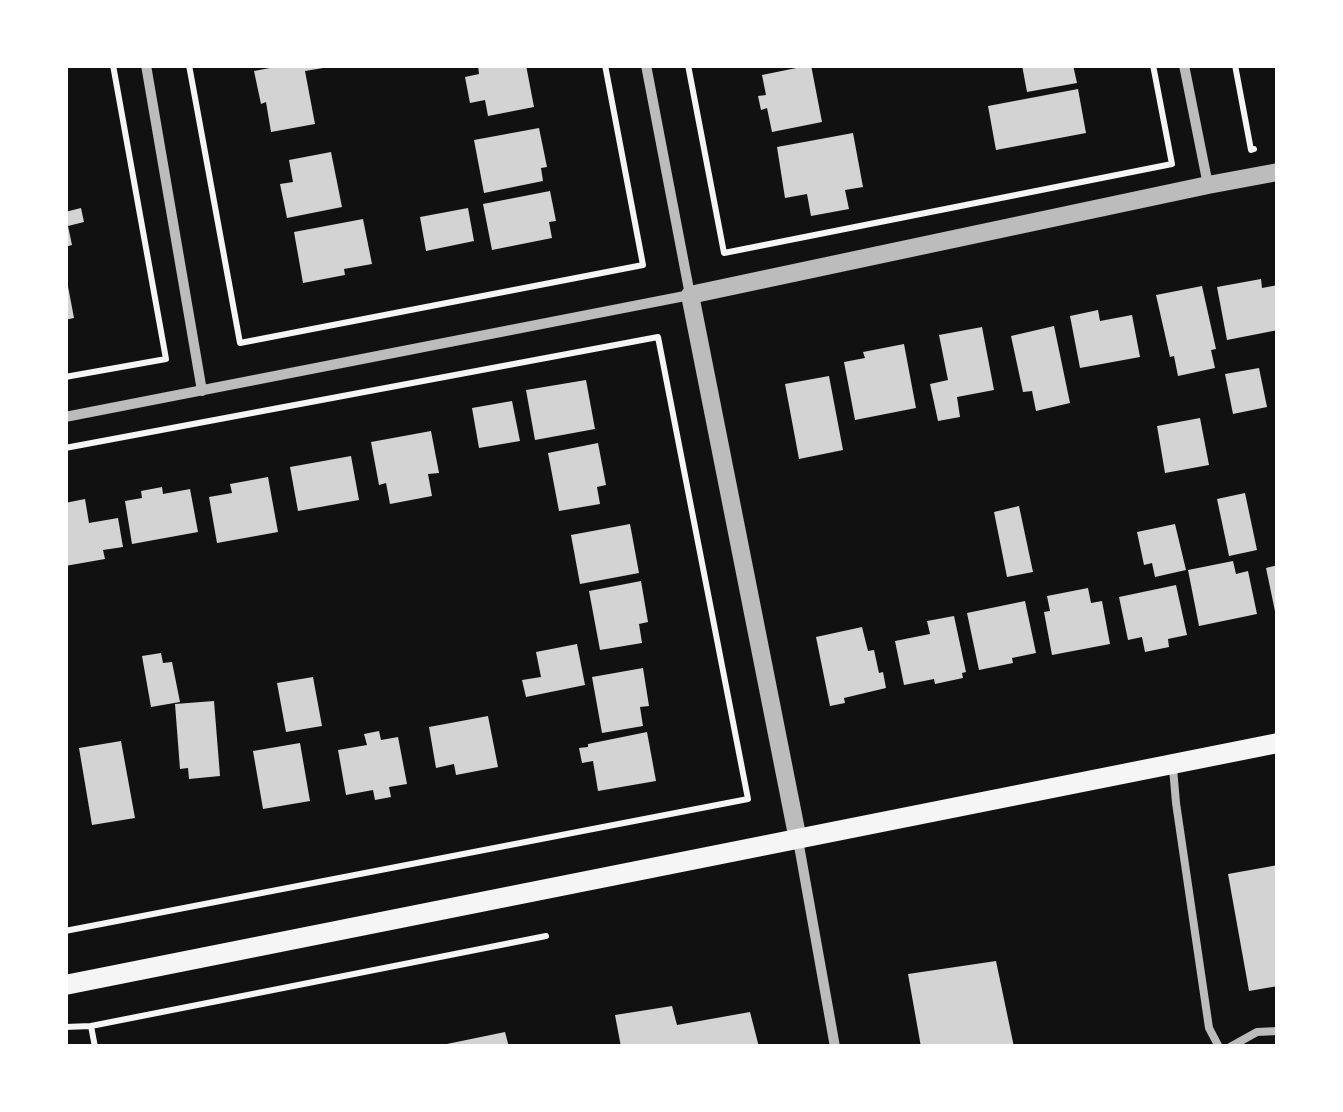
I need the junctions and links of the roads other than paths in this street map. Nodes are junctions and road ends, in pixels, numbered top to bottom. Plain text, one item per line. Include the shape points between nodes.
1 (146, 65) edge
2 (646, 65) edge
3 (1184, 65) edge
4 (1278, 172) edge
5 (1208, 185) junction
6 (690, 295) junction
7 (202, 391) junction
8 (65, 417) edge
9 (1278, 743) edge
10 (1173, 764) junction
11 (798, 840) junction
12 (65, 985) edge
13 (1278, 1031) edge
14 (835, 1047) edge
15 (1219, 1047) edge
16 (1230, 1047) edge

1 - 7 street
2 - 6 street
3 - 5 street
4 - 5 street
5 - 6 street
6 - 7 street
6 - 11 street
7 - 8 street
9 - 10 main road
10 - 11 main road
10 - 15 lane via 1210,1028
11 - 12 main road
11 - 14 street
13 - 16 lane via 1257,1032

